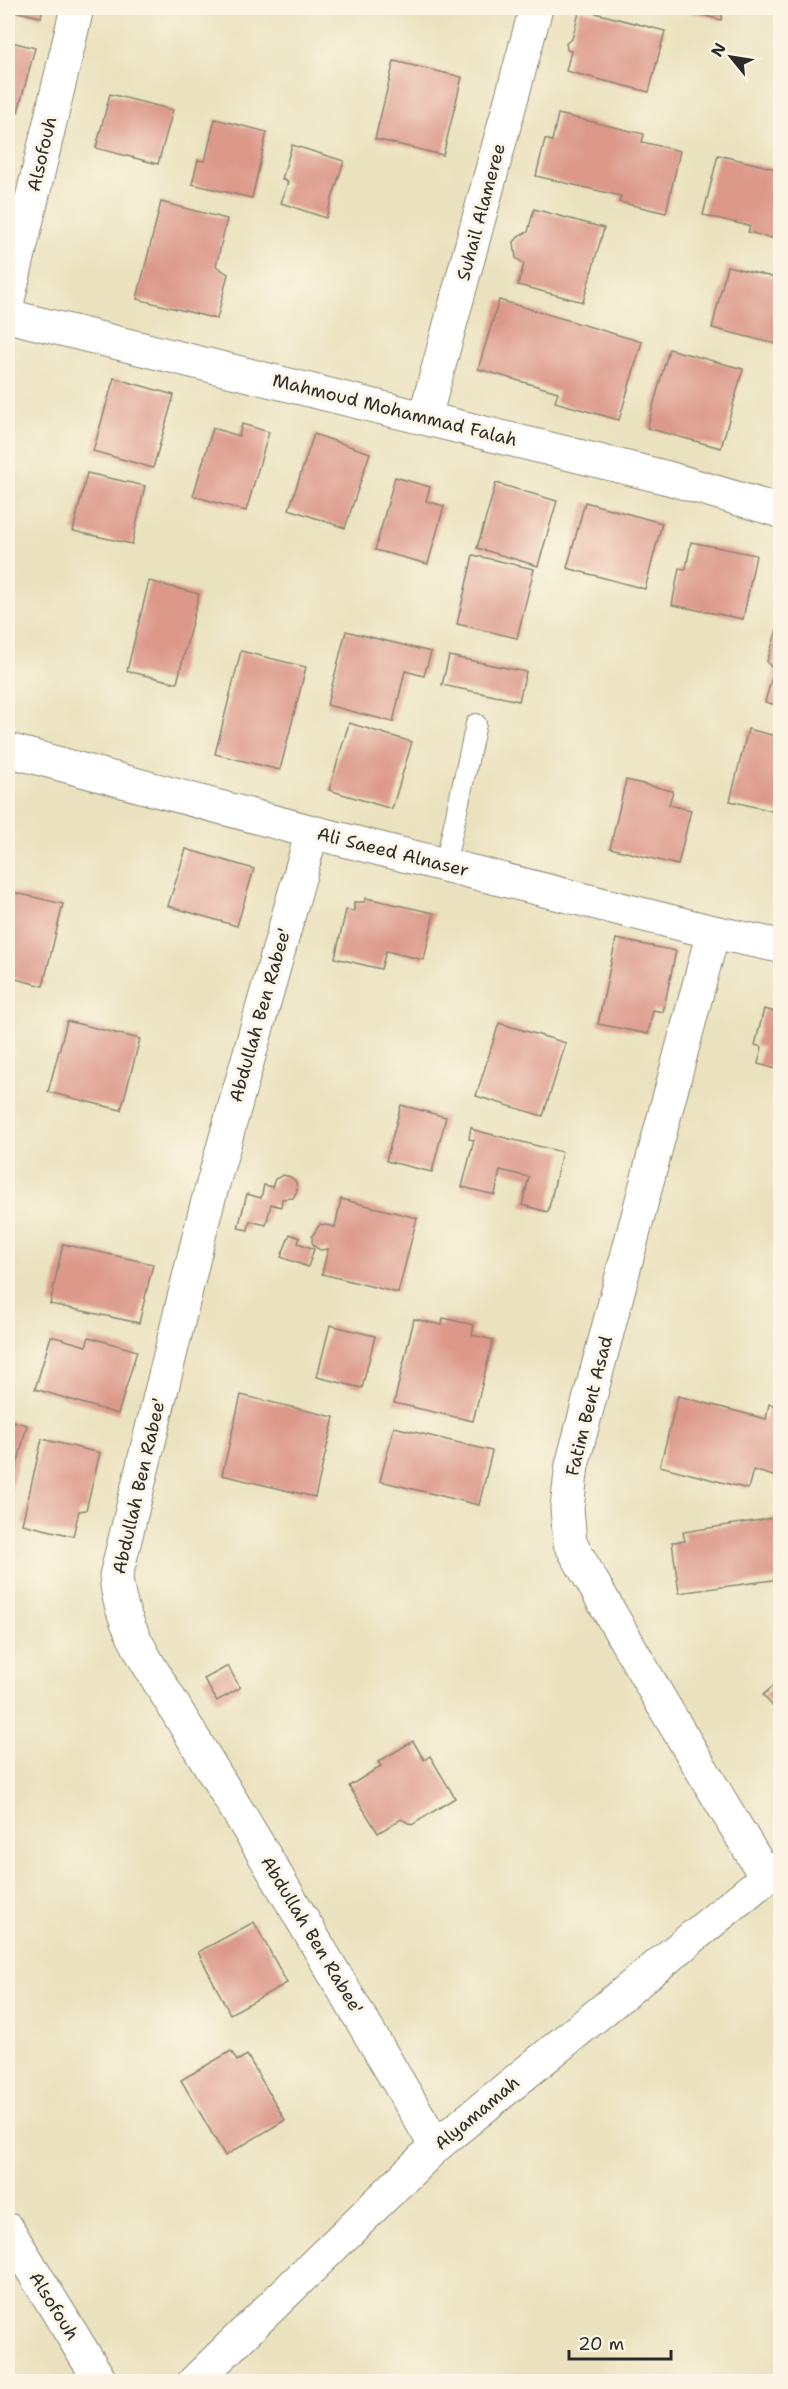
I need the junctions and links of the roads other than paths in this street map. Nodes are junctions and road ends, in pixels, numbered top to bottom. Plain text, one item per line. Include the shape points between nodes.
1 (77, 8) edge
2 (536, 8) edge
3 (8, 300) edge
4 (8, 316) edge
5 (425, 417) junction
6 (780, 512) edge
7 (476, 724) dead end
8 (8, 750) edge
9 (312, 832) junction
10 (445, 865) junction
11 (713, 932) junction
12 (780, 946) edge
13 (773, 1871) edge
14 (436, 2146) junction
15 (8, 2230) edge
16 (101, 2382) edge
17 (194, 2382) edge

1 - 3 street, Alsofouh
2 - 5 street, Suhail Alameree
4 - 5 street, Mahmoud Mohammad Falah
5 - 6 street, Mahmoud Mohammad Falah via 668,478
7 - 10 lane
8 - 9 street, Ali Saeed Alnaser
9 - 10 street, Ali Saeed Alnaser
9 - 14 street, Abdullah Ben Rabee' via 204,1212 116,1576 118,1596 131,1634
10 - 11 street, Ali Saeed Alnaser
11 - 12 street, Ali Saeed Alnaser
11 - 13 street, Fatim Bent Asad via 572,1465 567,1508 570,1543 659,1698
13 - 14 street, Alyamamah
14 - 17 street, Alyamamah
15 - 16 street, Alsofouh

